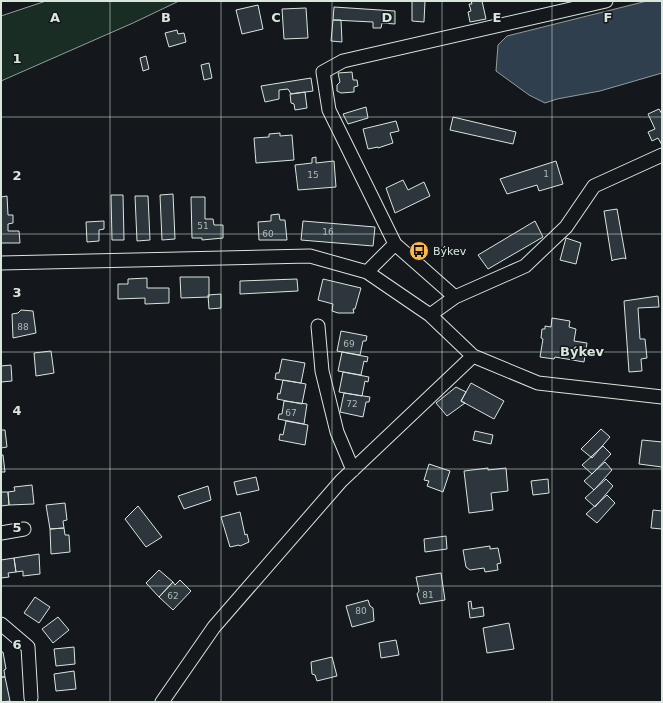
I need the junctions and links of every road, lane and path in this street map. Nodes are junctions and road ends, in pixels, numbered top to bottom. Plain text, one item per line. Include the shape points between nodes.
1 (606, 1) edge
2 (662, 155) edge
3 (395, 244) junction
4 (1, 263) edge
5 (368, 272) junction
6 (455, 297) junction
7 (430, 315) junction
8 (318, 326) dead end
9 (473, 356) junction
10 (662, 397) edge
11 (353, 470) junction
12 (24, 529) dead end
13 (1, 533) edge
14 (1, 624) edge
15 (31, 698) dead end
16 (162, 702) edge

1 - 3 street via 343,61 323,72 330,110
2 - 6 street via 594,186 566,227 525,266
3 - 5 street
3 - 6 street
4 - 5 street via 310,256
5 - 7 street
6 - 7 street
7 - 9 street
8 - 11 street via 327,394 337,432
9 - 10 street via 538,383
9 - 11 street
11 - 16 street via 214,627
12 - 13 street
14 - 15 street via 28,646

